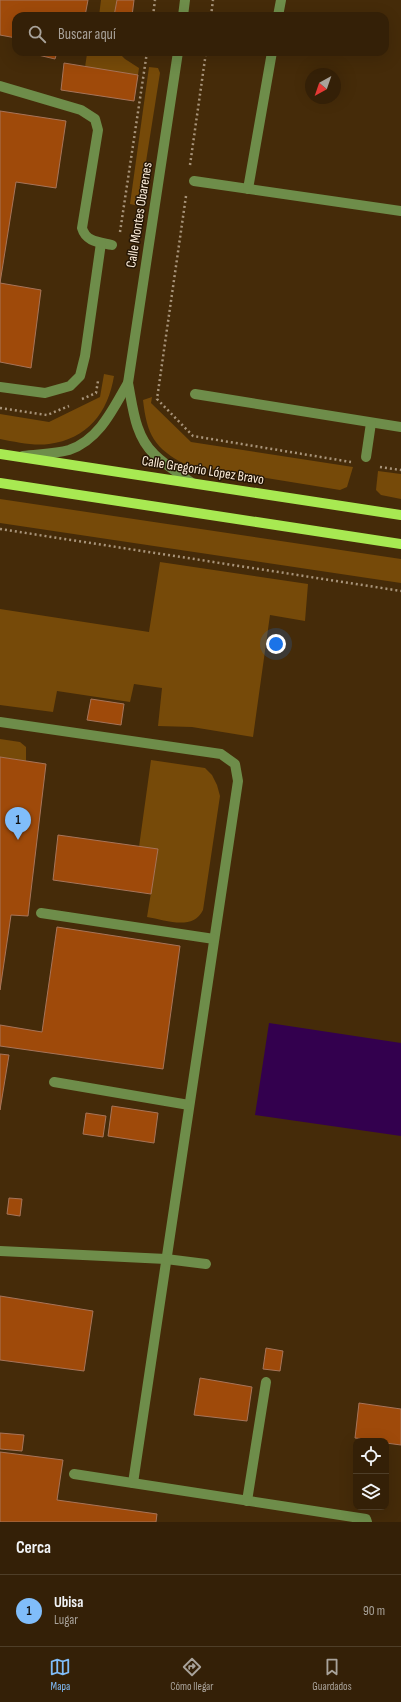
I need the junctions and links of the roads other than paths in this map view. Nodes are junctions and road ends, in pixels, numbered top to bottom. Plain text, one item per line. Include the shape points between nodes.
1 (185, 0) edge
2 (281, 0) edge
3 (184, 12) edge
4 (279, 12) edge
5 (177, 56) edge
6 (271, 56) edge
7 (0, 86) edge
8 (192, 177) road end
9 (248, 189) junction
10 (401, 211) edge
11 (101, 243) junction
12 (112, 245) dead end
13 (128, 382) junction
14 (0, 387) edge
15 (195, 394) dead end
16 (371, 423) junction
17 (401, 427) edge
18 (0, 454) edge
19 (20, 457) junction
20 (362, 460) road end
21 (0, 483) edge
22 (192, 483) junction
23 (401, 515) edge
24 (401, 544) edge
25 (0, 722) edge
26 (41, 912) dead end
27 (214, 939) junction
28 (54, 1082) dead end
29 (189, 1104) junction
30 (0, 1251) edge
31 (166, 1259) junction
32 (206, 1264) dead end
33 (266, 1382) dead end
34 (74, 1474) dead end
35 (133, 1483) junction
36 (246, 1501) junction
37 (367, 1522) edge

1 - 3 street
2 - 4 street
5 - 13 street, Calle Montes Obarenes
6 - 9 street
7 - 11 street via 81,110 95,119 98,130 82,228 91,240
8 - 9 street
9 - 10 street
11 - 12 street
11 - 14 street via 80,376 70,386 45,393
13 - 19 street, Calle Montes Obarenes via 112,411 88,441 68,450
13 - 22 street, Calle Montes Obarenes via 137,426 143,441 154,455
15 - 16 street
16 - 17 street
16 - 20 street
18 - 19 main road, Calle Gregorio López Bravo
19 - 22 main road, Calle Gregorio López Bravo
21 - 24 main road
22 - 23 main road, Calle Gregorio López Bravo
25 - 27 street via 221,754 236,764 238,781
26 - 27 street
27 - 29 street
28 - 29 street
29 - 31 street
30 - 31 street
31 - 32 street
31 - 35 street
33 - 36 street
34 - 35 street
35 - 36 street
36 - 37 street via 366,1519

